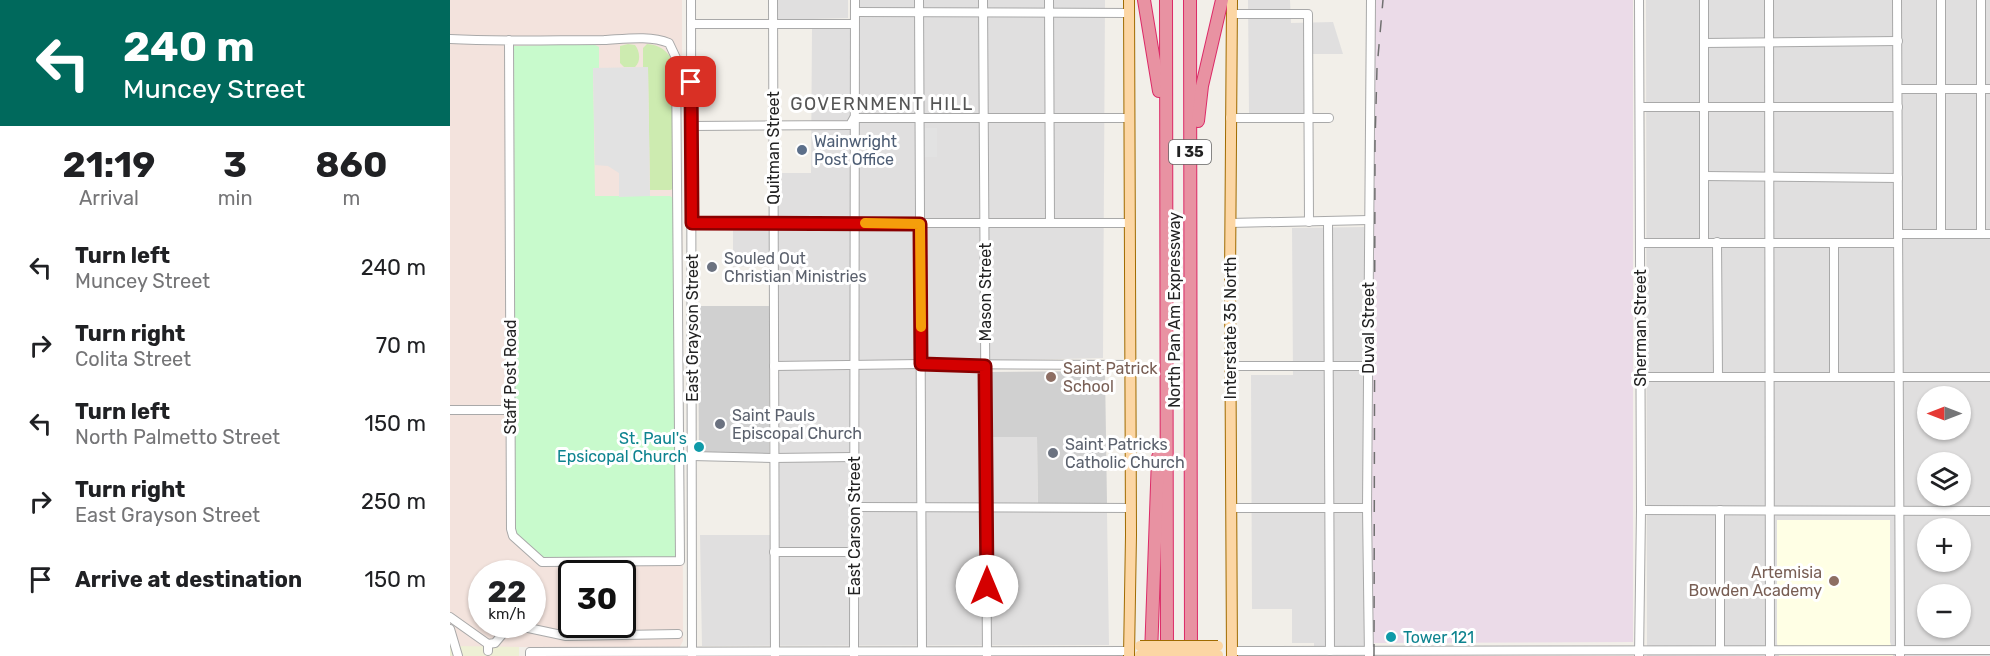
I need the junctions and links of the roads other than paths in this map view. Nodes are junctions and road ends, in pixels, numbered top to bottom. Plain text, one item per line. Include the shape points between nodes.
1 (691, 0) edge
2 (773, 0) edge
3 (855, 0) edge
4 (919, 0) edge
5 (983, 0) edge
6 (1049, 0) edge
7 (1129, 0) edge
8 (1144, 0) edge
9 (1166, 0) edge
10 (1190, 0) edge
11 (1222, 0) edge
12 (1232, 0) edge
13 (1371, 0) edge
14 (1639, 0) edge
15 (1704, 0) edge
16 (1769, 0) edge
17 (1897, 0) edge
18 (1941, 0) edge
19 (1981, 0) edge
20 (855, 12) junction
21 (919, 13) junction
22 (983, 13) junction
23 (1129, 13) junction
24 (1049, 14) junction
25 (1232, 14) junction
26 (691, 24) junction
27 (773, 24) junction
28 (855, 24) junction
29 (450, 39) edge
30 (509, 40) junction
31 (1898, 41) junction
32 (1769, 42) junction
33 (1704, 43) junction
34 (1986, 89) edge
35 (1898, 90) junction
36 (1941, 90) junction
37 (1640, 107) junction
38 (1705, 107) junction
39 (1769, 107) junction
40 (1898, 107) junction
41 (855, 118) junction
42 (1129, 118) junction
43 (1230, 118) junction
44 (1308, 118) junction
45 (1329, 118) dead end
46 (920, 119) junction
47 (984, 119) junction
48 (1050, 119) junction
49 (691, 126) junction
50 (773, 126) junction
51 (1704, 176) junction
52 (1769, 176) junction
53 (1898, 178) junction
54 (1369, 220) junction
55 (1328, 221) junction
56 (1309, 222) junction
57 (692, 223) junction
58 (773, 223) junction
59 (855, 223) junction
60 (1050, 223) junction
61 (1129, 223) junction
62 (1230, 223) junction
63 (920, 224) junction
64 (984, 224) junction
65 (1941, 234) junction
66 (1986, 234) edge
67 (1898, 239) junction
68 (1717, 242) junction
69 (1640, 243) junction
70 (1704, 243) junction
71 (1769, 243) junction
72 (1834, 243) junction
73 (1165, 284) junction
74 (1191, 305) junction
75 (921, 364) junction
76 (1130, 365) junction
77 (1329, 365) junction
78 (774, 366) junction
79 (854, 366) junction
80 (985, 366) junction
81 (1230, 366) junction
82 (1369, 366) junction
83 (1166, 369) junction
84 (1640, 376) junction
85 (1718, 376) junction
86 (1770, 377) junction
87 (1834, 377) junction
88 (1899, 377) junction
89 (1990, 377) edge
90 (450, 410) edge
91 (510, 410) junction
92 (692, 456) junction
93 (854, 457) junction
94 (773, 458) junction
95 (854, 507) junction
96 (920, 508) junction
97 (986, 508) junction
98 (1131, 508) junction
99 (1231, 508) junction
100 (1367, 508) junction
101 (1330, 509) junction
102 (1641, 510) junction
103 (1720, 510) junction
104 (1770, 510) junction
105 (1899, 510) junction
106 (1990, 511) edge
107 (774, 552) junction
108 (854, 552) junction
109 (450, 617) edge
110 (450, 629) edge
111 (678, 634) dead end
112 (1218, 650) edge
113 (1720, 650) junction
114 (1990, 650) edge
115 (922, 651) junction
116 (1330, 651) junction
117 (1138, 653) edge
118 (1232, 653) edge
119 (1310, 653) edge
120 (1369, 653) edge
121 (1639, 653) edge
122 (1770, 653) edge
123 (1900, 653) edge
124 (530, 654) edge
125 (604, 654) edge
126 (692, 654) edge
127 (775, 654) edge
128 (854, 654) edge
129 (945, 654) edge
130 (987, 654) edge
131 (1055, 654) edge
132 (458, 656) edge
133 (1167, 656) edge
134 (1193, 656) edge

1 - 26 street, East Grayson Street
2 - 27 street, Quitman Street
3 - 20 street, East Carson Street
4 - 21 street
5 - 22 street, Mason Street
6 - 24 street
7 - 23 main road
8 - 73 highway via 1158,86
9 - 73 highway, North Pan Am Expressway / I 35
10 - 74 highway, North Pan Am Expressway / I 35
11 - 74 highway via 1199,103
12 - 25 main road, Interstate 35 North
13 - 54 street, Duval Street
14 - 37 street, Sherman Street
15 - 33 street
16 - 32 street
17 - 31 street
18 - 36 street
19 - 34 street
20 - 21 street
20 - 28 street, East Carson Street
21 - 22 street
21 - 46 street
22 - 24 street
22 - 47 street, Mason Street
23 - 24 street
23 - 42 main road
24 - 48 street
25 - 43 main road, Interstate 35 North
25 - 44 street via 1308,14
26 - 27 street
26 - 49 street, East Grayson Street
27 - 28 street
27 - 50 street, Quitman Street
28 - 41 street, East Carson Street
29 - 30 street
30 - 91 street, Staff Post Road
30 - 91 street, Staff Post Road via 655,39 669,45 677,61 680,561 538,560 513,536 511,529
31 - 32 street
31 - 35 street
32 - 33 street
32 - 39 street
33 - 38 street
34 - 36 street
34 - 66 street
35 - 36 street
35 - 40 street
36 - 65 street
37 - 38 street
37 - 69 street, Sherman Street
38 - 39 street
38 - 51 street
39 - 40 street
39 - 52 street
40 - 53 street
41 - 46 street
41 - 50 street via 850,125
41 - 59 street, East Carson Street
42 - 48 street
42 - 61 main road
43 - 44 street
43 - 62 main road, Interstate 35 North
44 - 45 street
44 - 56 street
46 - 47 street
46 - 63 street
47 - 48 street
47 - 64 street, Mason Street
48 - 60 street
49 - 50 street
49 - 57 street, East Grayson Street
50 - 58 street, Quitman Street
51 - 52 street
51 - 70 street
52 - 53 street
52 - 71 street
53 - 67 street
54 - 55 street
54 - 82 street, Duval Street
55 - 56 street
55 - 77 street
56 - 62 street
57 - 58 street
57 - 92 street, East Grayson Street
58 - 59 street
58 - 78 street, Quitman Street
59 - 63 street
59 - 79 street, East Carson Street
60 - 61 street
60 - 64 street
61 - 76 main road
62 - 81 main road, Interstate 35 North
63 - 64 street
63 - 75 street
64 - 80 street, Mason Street
65 - 66 street
65 - 67 street
67 - 72 street
67 - 88 street
68 - 70 street
68 - 71 street
68 - 85 street
69 - 70 street
69 - 84 street, Sherman Street
71 - 72 street
71 - 86 street
72 - 87 street
73 - 83 highway, North Pan Am Expressway / I 35
74 - 134 highway, North Pan Am Expressway / I 35
75 - 79 street
75 - 80 street
75 - 96 street
76 - 80 street
76 - 98 main road
77 - 81 street
77 - 82 street
77 - 101 street
78 - 79 street
78 - 94 street, Quitman Street
79 - 93 street, East Carson Street
80 - 97 street, Mason Street
81 - 99 main road, Interstate 35 North
82 - 100 street, Duval Street
83 - 117 highway
83 - 133 highway, North Pan Am Expressway / I 35
84 - 85 street
84 - 102 street, Sherman Street
85 - 86 street
86 - 87 street
86 - 104 street
87 - 88 street
88 - 89 street
88 - 105 street
90 - 91 street
92 - 94 street
92 - 126 street, East Grayson Street
93 - 94 street
93 - 95 street, East Carson Street
94 - 107 street, Quitman Street
95 - 96 street
95 - 108 street, East Carson Street
96 - 97 street
96 - 115 street
97 - 98 street
97 - 130 street, Mason Street
98 - 117 main road
99 - 101 street
99 - 118 main road, Interstate 35 North
100 - 101 street
100 - 120 street, Duval Street
101 - 116 street
102 - 103 street
102 - 121 street, Sherman Street
103 - 104 street
103 - 113 street
104 - 105 street
104 - 122 street
105 - 106 street
105 - 123 street
107 - 108 street
107 - 127 street, Quitman Street
108 - 128 street, East Carson Street
109 - 111 street via 488,648 505,631 519,627 566,636
110 - 132 street
112 - 117 main road, bridge
112 - 118 main road
113 - 121 street
113 - 122 street
114 - 123 street
115 - 128 street
115 - 129 street
116 - 119 street
116 - 120 street
117 - 131 street
118 - 119 street
120 - 121 street
122 - 123 street
124 - 125 street
125 - 126 street
126 - 127 street
127 - 128 street
129 - 130 street
130 - 131 street

